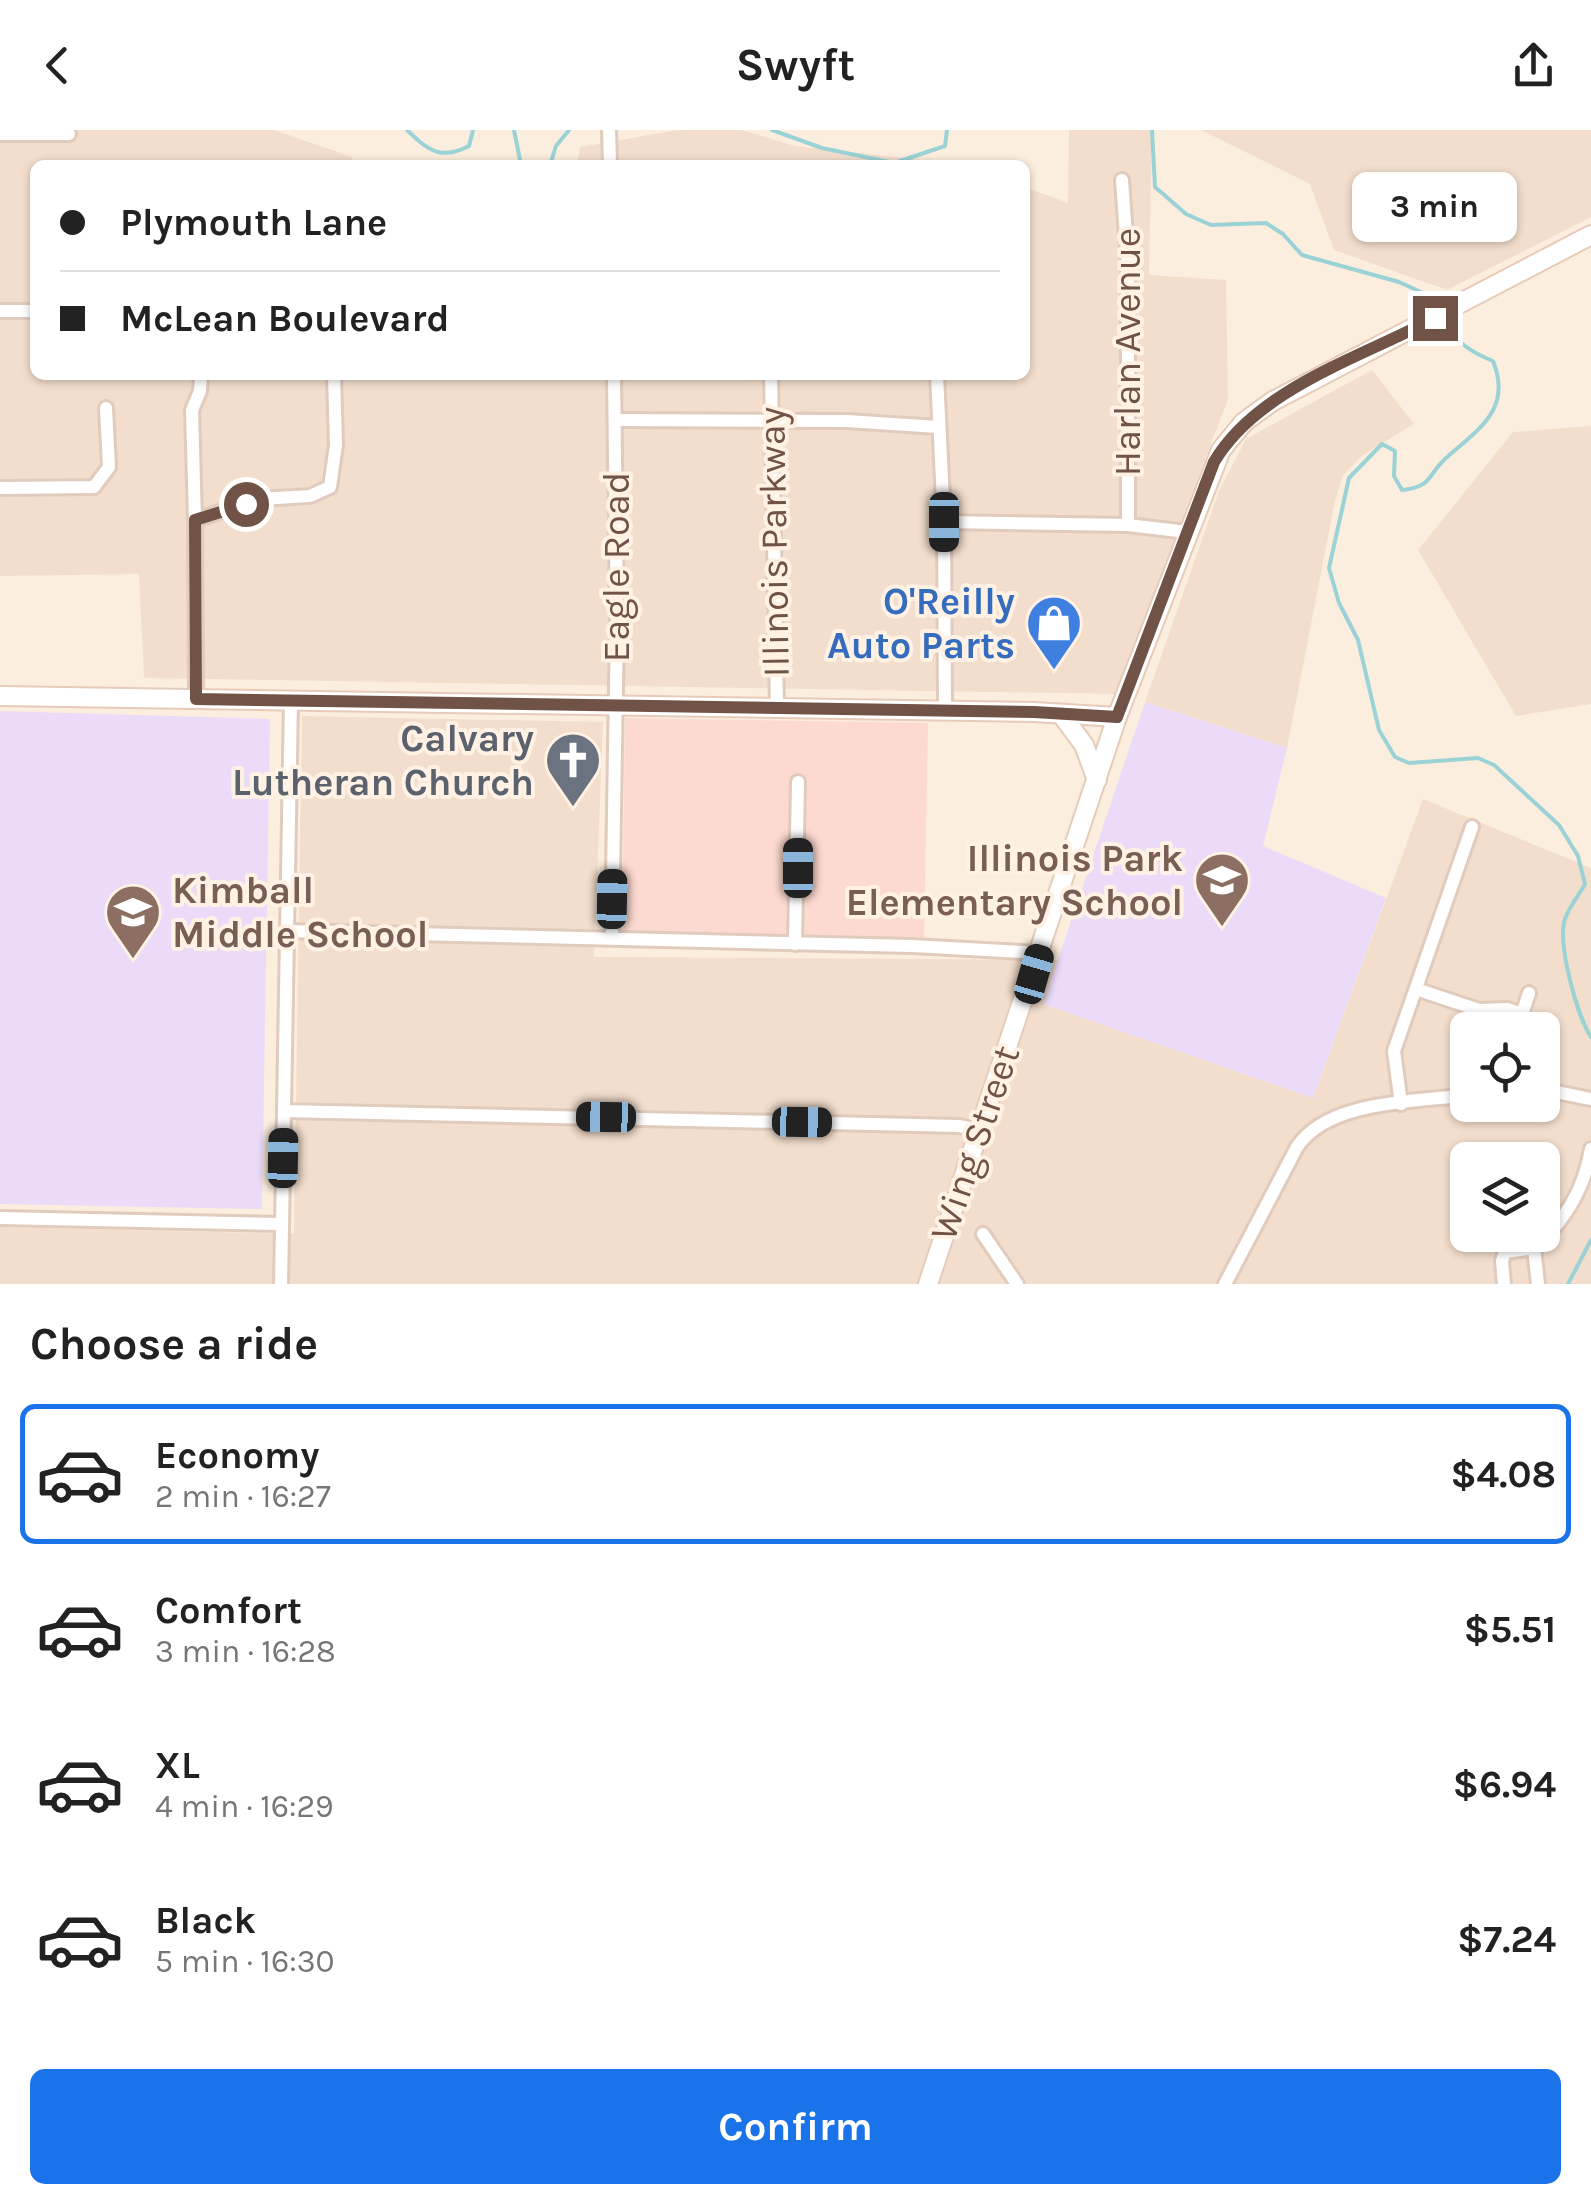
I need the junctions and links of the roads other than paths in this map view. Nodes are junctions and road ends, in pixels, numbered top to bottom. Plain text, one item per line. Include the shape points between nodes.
1 (609, 130) edge
2 (0, 134) edge
3 (69, 134) dead end
4 (610, 160) edge
5 (1122, 180) dead end
6 (1591, 235) edge
7 (0, 311) edge
8 (30, 311) edge
9 (201, 380) edge
10 (334, 380) edge
11 (614, 380) edge
12 (771, 380) edge
13 (937, 380) edge
14 (106, 408) dead end
15 (615, 420) junction
16 (772, 422) junction
17 (938, 427) junction
18 (0, 488) edge
19 (195, 520) junction
20 (944, 522) junction
21 (1128, 525) junction
22 (1187, 532) junction
23 (0, 696) edge
24 (196, 699) junction
25 (291, 701) junction
26 (615, 705) junction
27 (777, 708) junction
28 (945, 710) junction
29 (1061, 714) junction
30 (1117, 717) junction
31 (1097, 780) junction
32 (798, 782) dead end
33 (1472, 827) dead end
34 (287, 932) junction
35 (612, 938) junction
36 (795, 944) junction
37 (1040, 953) junction
38 (1416, 989) junction
39 (1529, 993) dead end
40 (1560, 1093) edge
41 (1450, 1097) edge
42 (1591, 1099) edge
43 (1401, 1104) junction
44 (284, 1111) junction
45 (979, 1130) junction
46 (1591, 1149) edge
47 (0, 1218) edge
48 (1560, 1223) edge
49 (282, 1224) junction
50 (983, 1234) dead end
51 (1505, 1252) edge
52 (1534, 1252) edge
53 (1019, 1283) edge
54 (280, 1284) edge
55 (928, 1284) edge
56 (1225, 1284) edge
57 (1504, 1284) edge
58 (1538, 1284) edge

1 - 4 street
2 - 3 street
5 - 21 street, Harlan Avenue
6 - 22 main road, Wing Street via 1244,422 1214,462
7 - 8 street
9 - 19 street via 192,410
10 - 19 street via 330,487
11 - 15 street, Eagle Road
12 - 16 street, Illinois Parkway
13 - 17 street
14 - 18 street via 109,467 94,487
15 - 16 street
15 - 26 street, Eagle Road
16 - 17 street
16 - 27 street, Illinois Parkway
17 - 20 street
19 - 24 street
20 - 21 street
20 - 28 street
21 - 22 street
22 - 30 main road, Wing Street
23 - 24 main road
24 - 25 main road
25 - 26 main road
25 - 34 street
26 - 27 main road
26 - 35 street, Eagle Road
27 - 28 main road
28 - 29 main road
29 - 30 main road
29 - 31 main road via 1084,745
30 - 31 main road, Wing Street
31 - 37 main road, Wing Street
32 - 36 street
33 - 38 street
34 - 35 street
34 - 44 street
35 - 36 street
36 - 37 street
37 - 45 main road, Wing Street
38 - 39 street via 1479,1010 1522,1014
38 - 43 street via 1394,1052
40 - 42 street
41 - 43 street
43 - 56 street via 1334,1116 1305,1136
44 - 45 street
44 - 49 street
45 - 55 main road, Wing Street
46 - 48 street via 1581,1186
47 - 49 street
49 - 54 street
50 - 53 street
51 - 57 street
52 - 58 street

